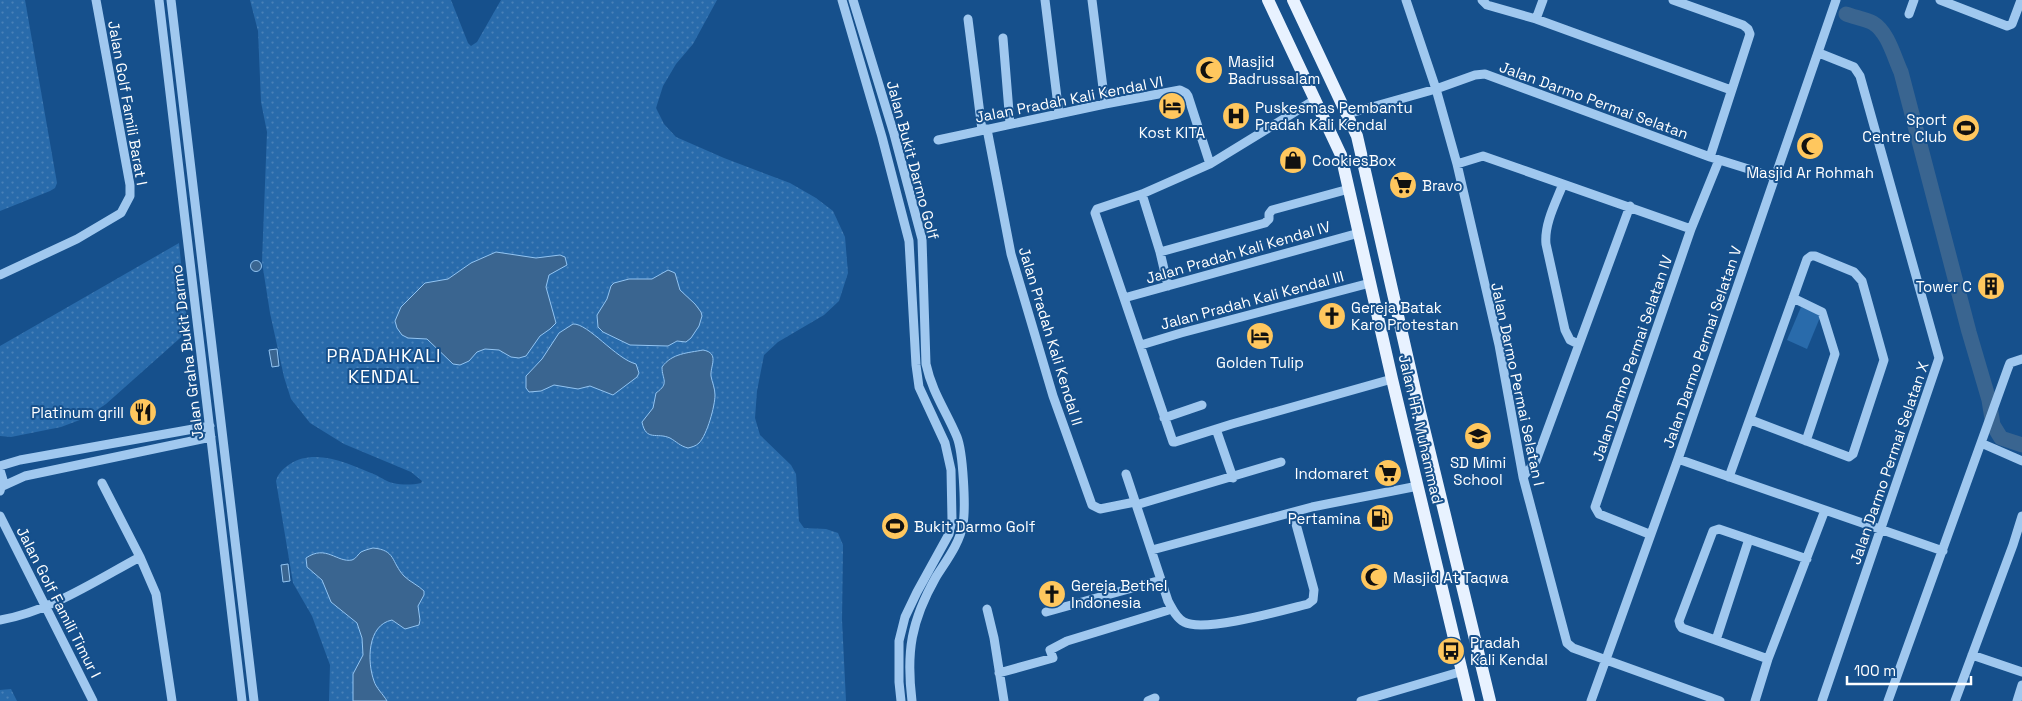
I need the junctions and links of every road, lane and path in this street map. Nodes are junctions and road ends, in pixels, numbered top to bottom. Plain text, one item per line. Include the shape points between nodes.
1 (96, 0) edge
2 (101, 0) edge
3 (159, 0) edge
4 (171, 0) edge
5 (842, 0) edge
6 (853, 0) edge
7 (1045, 0) edge
8 (1092, 0) edge
9 (1268, 0) edge
10 (1293, 0) edge
11 (1406, 0) edge
12 (1482, 0) edge
13 (1543, 0) edge
14 (1673, 0) edge
15 (1836, 0) edge
16 (1914, 0) edge
17 (1940, 0) edge
18 (1969, 0) edge
19 (2021, 0) edge
20 (98, 10) junction
21 (1965, 10) junction
22 (1909, 14) dead end
23 (968, 19) dead end
24 (1536, 19) junction
25 (1003, 38) dead end
26 (1318, 52) junction
27 (1819, 53) junction
28 (1297, 61) junction
29 (1436, 89) junction
30 (1731, 90) junction
31 (1316, 99) junction
32 (1105, 104) junction
33 (1059, 114) junction
34 (1347, 114) junction
35 (1010, 124) junction
36 (985, 129) junction
37 (938, 140) dead end
38 (1714, 159) junction
39 (1210, 164) junction
40 (1457, 164) junction
41 (1774, 177) junction
42 (1563, 184) junction
43 (1349, 189) junction
44 (1142, 194) junction
45 (1630, 206) junction
46 (1691, 229) junction
47 (1359, 233) junction
48 (1160, 252) junction
49 (0, 275) edge
50 (1370, 282) junction
51 (1168, 286) junction
52 (1124, 298) junction
53 (1793, 298) junction
54 (1578, 344) junction
55 (1140, 345) junction
56 (2022, 359) edge
57 (1393, 384) junction
58 (1413, 384) junction
59 (1202, 405) dead end
60 (1420, 412) junction
61 (1402, 417) junction
62 (1164, 418) junction
63 (1751, 420) junction
64 (210, 426) junction
65 (1216, 429) junction
66 (211, 437) junction
67 (1806, 441) junction
68 (1981, 443) junction
69 (1678, 459) junction
70 (2022, 461) edge
71 (1282, 462) dead end
72 (0, 466) edge
73 (0, 470) edge
74 (1126, 474) dead end
75 (1729, 476) junction
76 (1523, 477) junction
77 (1234, 478) junction
78 (102, 483) dead end
79 (1418, 486) junction
80 (1, 488) edge
81 (1136, 504) junction
82 (1825, 510) junction
83 (1292, 513) junction
84 (0, 516) edge
85 (2022, 516) edge
86 (1882, 530) junction
87 (1650, 534) junction
88 (1750, 539) junction
89 (2013, 545) junction
90 (2022, 548) edge
91 (1152, 550) junction
92 (1943, 551) junction
93 (140, 557) junction
94 (1807, 559) junction
95 (1161, 580) junction
96 (1461, 586) junction
97 (1443, 590) junction
98 (46, 606) junction
99 (987, 609) dead end
100 (1172, 609) junction
101 (1046, 612) dead end
102 (0, 620) edge
103 (1716, 640) junction
104 (1972, 655) junction
105 (1768, 659) junction
106 (1606, 660) junction
107 (1462, 671) junction
108 (2022, 672) edge
109 (999, 673) junction
110 (2022, 685) edge
111 (93, 701) edge
112 (172, 701) edge
113 (242, 701) edge
114 (254, 701) edge
115 (901, 701) edge
116 (912, 701) edge
117 (1004, 701) edge
118 (1361, 701) edge
119 (1469, 701) edge
120 (1490, 701) edge
121 (1590, 701) edge
122 (1720, 701) edge
123 (1755, 701) edge
124 (1822, 701) edge
125 (1888, 701) edge
126 (1955, 701) edge
127 (2016, 701) edge

1 - 20 street, Jalan Golf Famili Barat I
2 - 20 street, Jalan Golf Famili Barat I
3 - 64 street, Jalan Graha Bukit Darmo
4 - 114 street, Jalan Graha Bukit Darmo
5 - 115 street, Jalan Bukit Darmo Golf via 909,241 919,387 945,443 951,470 952,520 949,534 905,617 899,641
6 - 116 street, Jalan Bukit Darmo Golf via 922,239 926,364 930,383 960,450 964,522 960,537 925,596 910,642
7 - 33 street
8 - 32 street
9 - 28 main road, Jalan HR. Muhammad
10 - 26 main road, Jalan HR. Muhammad
11 - 29 street, Jalan Darmo Permai Selatan I
12 - 24 street via 1487,5
13 - 24 street
14 - 30 street, Jalan Darmo Permai Selatan IV via 1748,29 1750,34
15 - 27 street, Jalan Darmo Permai Selatan V
16 - 22 street
17 - 21 street
18 - 21 street
19 - 21 street via 2012,24 2007,26
20 - 49 street, Jalan Golf Famili Barat I via 130,186 128,203 121,213 85,235
23 - 36 street, Jalan Pradah Kali Kendal II
24 - 30 street
25 - 35 street
26 - 28 main road via 1304,54
26 - 34 main road, Jalan HR. Muhammad
27 - 41 street, Jalan Darmo Permai Selatan V
27 - 86 street, Jalan Darmo Permai Selatan X via 1854,67 1860,76 1938,350 1938,366
28 - 31 main road, Jalan HR. Muhammad
29 - 34 street, Jalan Darmo Permai Selatan
29 - 38 street, Jalan Darmo Permai Selatan via 1485,74
29 - 40 street, Jalan Darmo Permai Selatan I
30 - 38 street, Jalan Darmo Permai Selatan IV
31 - 39 street
31 - 43 main road, Jalan HR. Muhammad via 1341,155
32 - 33 street, Jalan Pradah Kali Kendal VI
32 - 39 street, Jalan Pradah Kali Kendal VI via 1180,90 1186,93
33 - 35 street, Jalan Pradah Kali Kendal VI
34 - 58 main road, Jalan HR. Muhammad via 1357,136
35 - 36 street, Jalan Pradah Kali Kendal VI
36 - 37 street, Jalan Pradah Kali Kendal VI
36 - 81 street, Jalan Pradah Kali Kendal II via 1011,254 1054,396 1092,505 1100,509
38 - 41 street, Jalan Darmo Permai Selatan
38 - 46 street, Jalan Darmo Permai Selatan IV
39 - 44 street
40 - 42 street via 1483,156
40 - 76 street, Jalan Darmo Permai Selatan I via 1499,346
41 - 69 street, Jalan Darmo Permai Selatan V
42 - 45 street
42 - 54 street via 1545,237 1565,330 1570,340
43 - 47 main road, Jalan HR. Muhammad
43 - 48 street via 1272,210 1265,223
44 - 48 street
44 - 52 street via 1097,209 1095,213
45 - 46 street
45 - 54 street
46 - 87 street, Jalan Darmo Permai Selatan IV via 1595,507 1600,514
47 - 50 main road, Jalan HR. Muhammad
47 - 51 street, Jalan Pradah Kali Kendal IV
48 - 51 street
50 - 55 street, Jalan Pradah Kali Kendal III
50 - 57 main road, Jalan HR. Muhammad
51 - 52 street, Jalan Pradah Kali Kendal IV
52 - 55 street
53 - 63 street
53 - 67 street via 1822,312 1835,354
53 - 67 street via 1811,256 1854,272 1859,276 1884,360 1852,456
54 - 76 street via 1536,461
55 - 62 street
56 - 68 street via 2010,363
57 - 58 main road via 1407,388
57 - 61 main road, Jalan HR. Muhammad
57 - 65 street
58 - 60 main road, Jalan HR. Muhammad
59 - 62 street
60 - 61 main road via 1408,412
60 - 96 main road, Jalan HR. Muhammad
61 - 79 main road, Jalan HR. Muhammad
62 - 65 street via 1175,442
63 - 67 street
63 - 75 street
64 - 66 street, Jalan Graha Bukit Darmo
64 - 72 street
65 - 77 street
66 - 80 street via 24,476
66 - 113 street, Jalan Graha Bukit Darmo
68 - 70 street
68 - 92 street
69 - 75 street
69 - 87 street, Jalan Darmo Permai Selatan V
71 - 77 street, Jalan Pradah Kali Kendal II
73 - 80 street via 3,476
74 - 81 street
75 - 82 street
76 - 106 street, Jalan Darmo Permai Selatan I via 1567,643
77 - 81 street, Jalan Pradah Kali Kendal II
78 - 93 street
79 - 83 street
79 - 97 main road, Jalan HR. Muhammad
81 - 91 street
82 - 86 street
82 - 94 street
83 - 91 street
83 - 100 street via 1314,590 1313,600 1256,617 1203,625 1185,623
84 - 98 street, Jalan Golf Famili Timur I
85 - 89 street
86 - 92 street
86 - 124 street, Jalan Darmo Permai Selatan X
87 - 106 street, Jalan Darmo Permai Selatan V
88 - 94 street
88 - 103 street
88 - 103 street via 1719,528 1712,531 1679,621 1682,628
89 - 90 street
89 - 104 street
91 - 95 street
92 - 125 street
93 - 98 street
93 - 112 street via 156,594
94 - 105 street
95 - 100 street
95 - 101 street
96 - 97 main road
96 - 120 main road, Jalan HR. Muhammad
97 - 107 main road, Jalan HR. Muhammad
98 - 102 street
98 - 111 street, Jalan Golf Famili Timur I
99 - 109 street
100 - 109 street via 1067,641 1050,650 1053,658
103 - 105 street
104 - 108 street
104 - 126 street
105 - 123 street
106 - 121 street, Jalan Darmo Permai Selatan V
106 - 122 street
107 - 118 street
107 - 119 main road, Jalan HR. Muhammad
109 - 117 street
110 - 127 street

